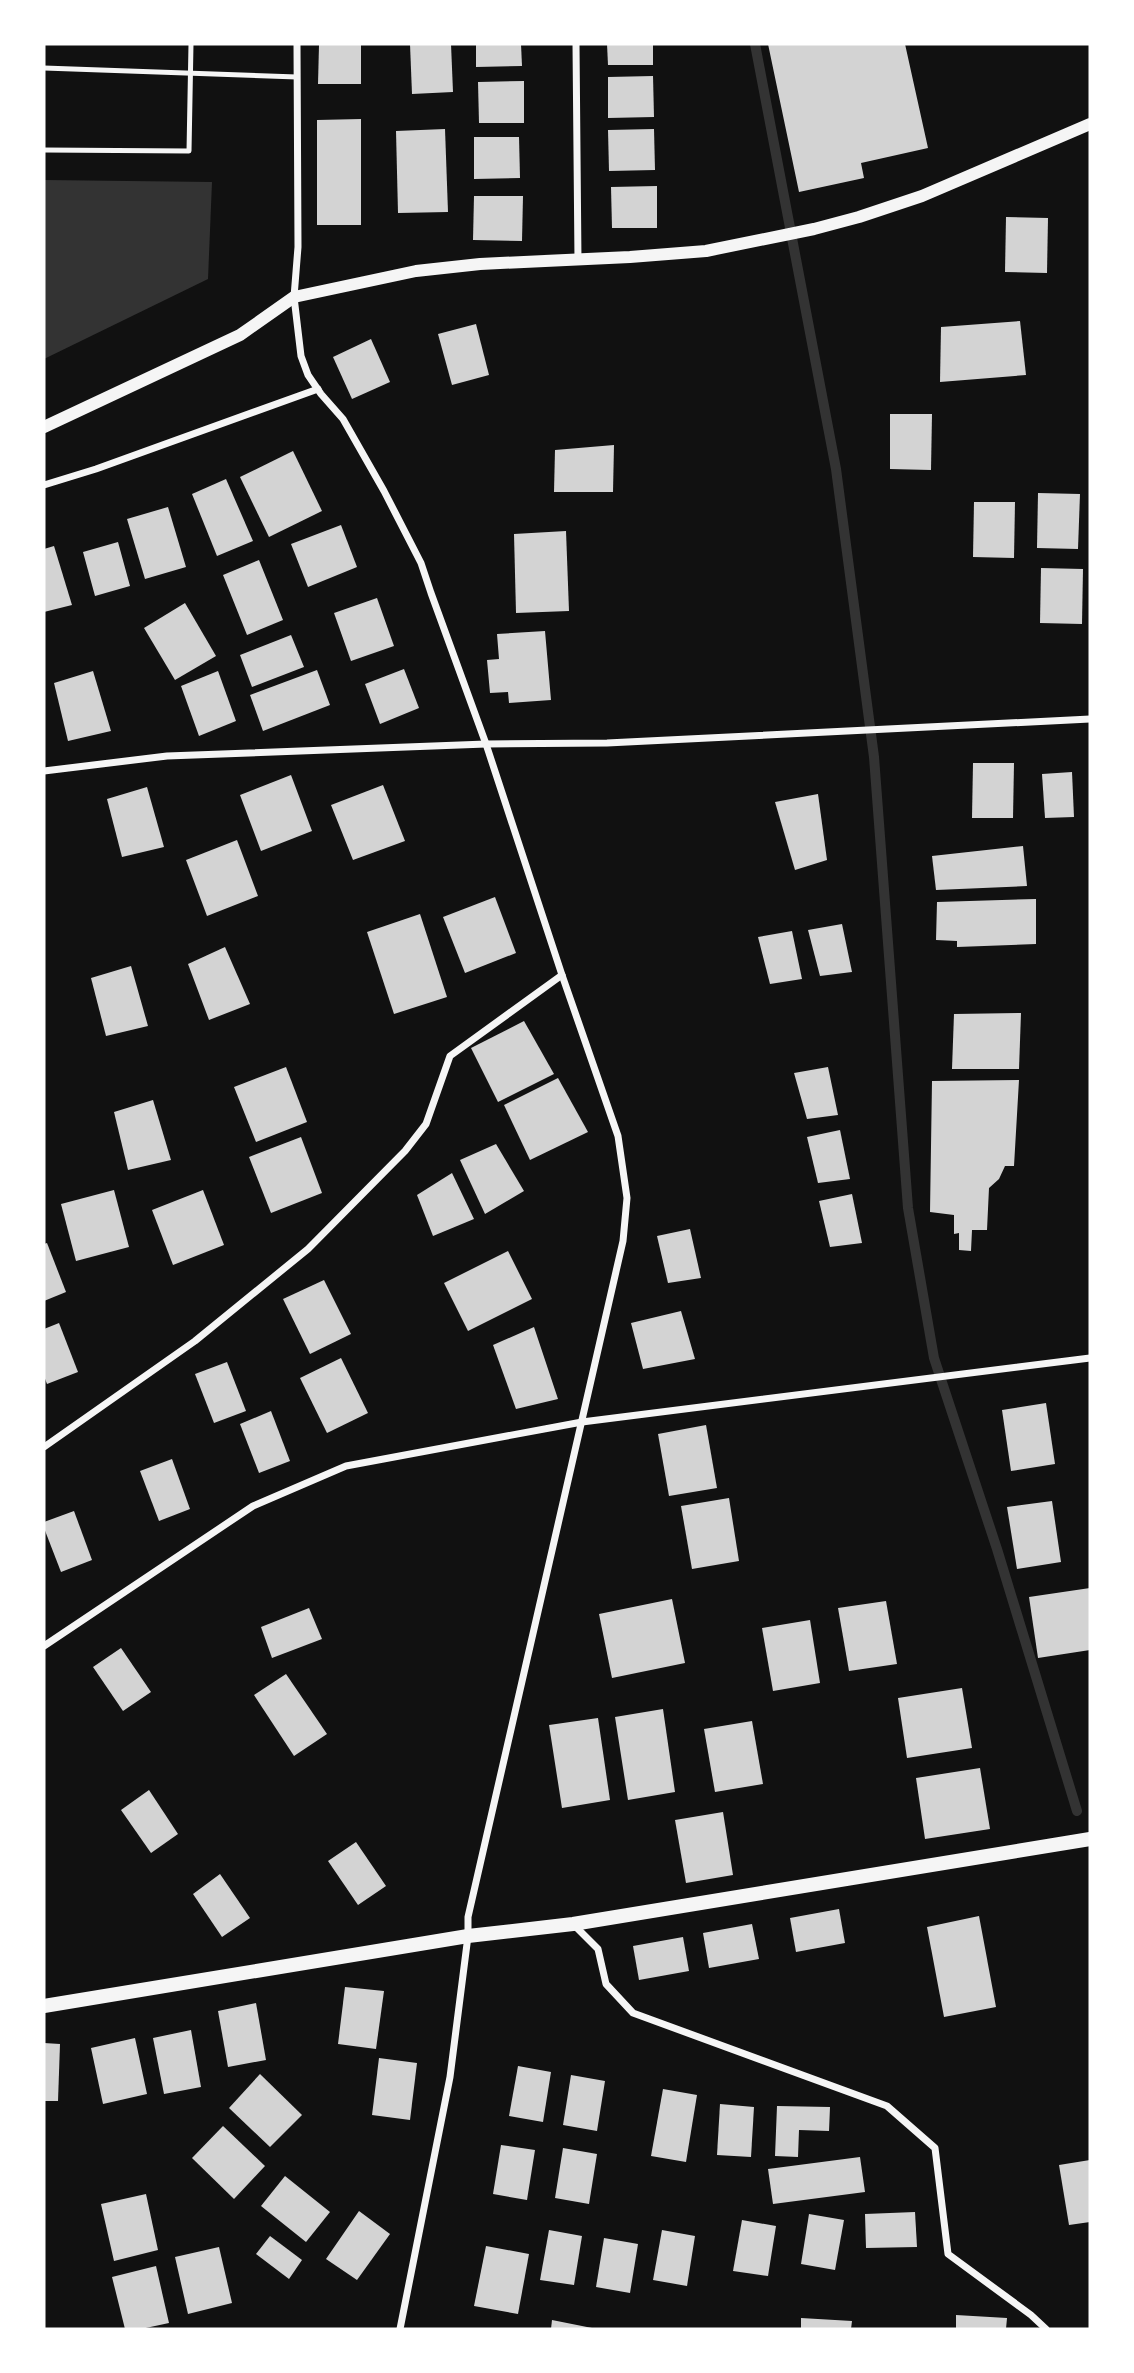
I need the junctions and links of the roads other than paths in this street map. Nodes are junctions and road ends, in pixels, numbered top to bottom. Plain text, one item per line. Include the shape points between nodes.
1 (191, 44) edge
2 (297, 44) edge
3 (576, 44) edge
4 (44, 68) edge
5 (190, 72) junction
6 (297, 77) junction
7 (1090, 124) edge
8 (44, 150) edge
9 (578, 260) junction
10 (294, 297) junction
11 (318, 388) junction
12 (44, 427) edge
13 (44, 485) edge
14 (1090, 719) edge
15 (486, 744) junction
16 (44, 771) edge
17 (562, 975) junction
18 (1090, 1358) edge
19 (582, 1422) junction
20 (44, 1447) edge
21 (44, 1646) edge
22 (1090, 1839) edge
23 (572, 1924) junction
24 (468, 1937) junction
25 (44, 2006) edge
26 (400, 2329) edge
27 (1046, 2329) edge

1 - 5 lane
2 - 6 street
3 - 9 street
4 - 5 lane
5 - 6 lane
5 - 8 lane via 189,152
6 - 10 street
7 - 9 street via 922,196 814,229 706,250
9 - 10 street via 416,271
10 - 11 street via 301,356
10 - 12 street via 240,335
11 - 13 street
11 - 15 street via 343,419 421,563
14 - 15 street via 607,743
15 - 16 street via 167,756
15 - 17 street
17 - 19 street via 618,1136 627,1198 624,1241
17 - 20 street via 450,1056 426,1124 308,1249 195,1341
18 - 19 street
19 - 21 street via 346,1466 253,1506
19 - 24 street via 468,1917
22 - 23 main road
23 - 24 main road
23 - 27 street via 598,1949 606,1984 633,2013 887,2106 935,2148 948,2254
24 - 25 main road
24 - 26 street via 450,2077

